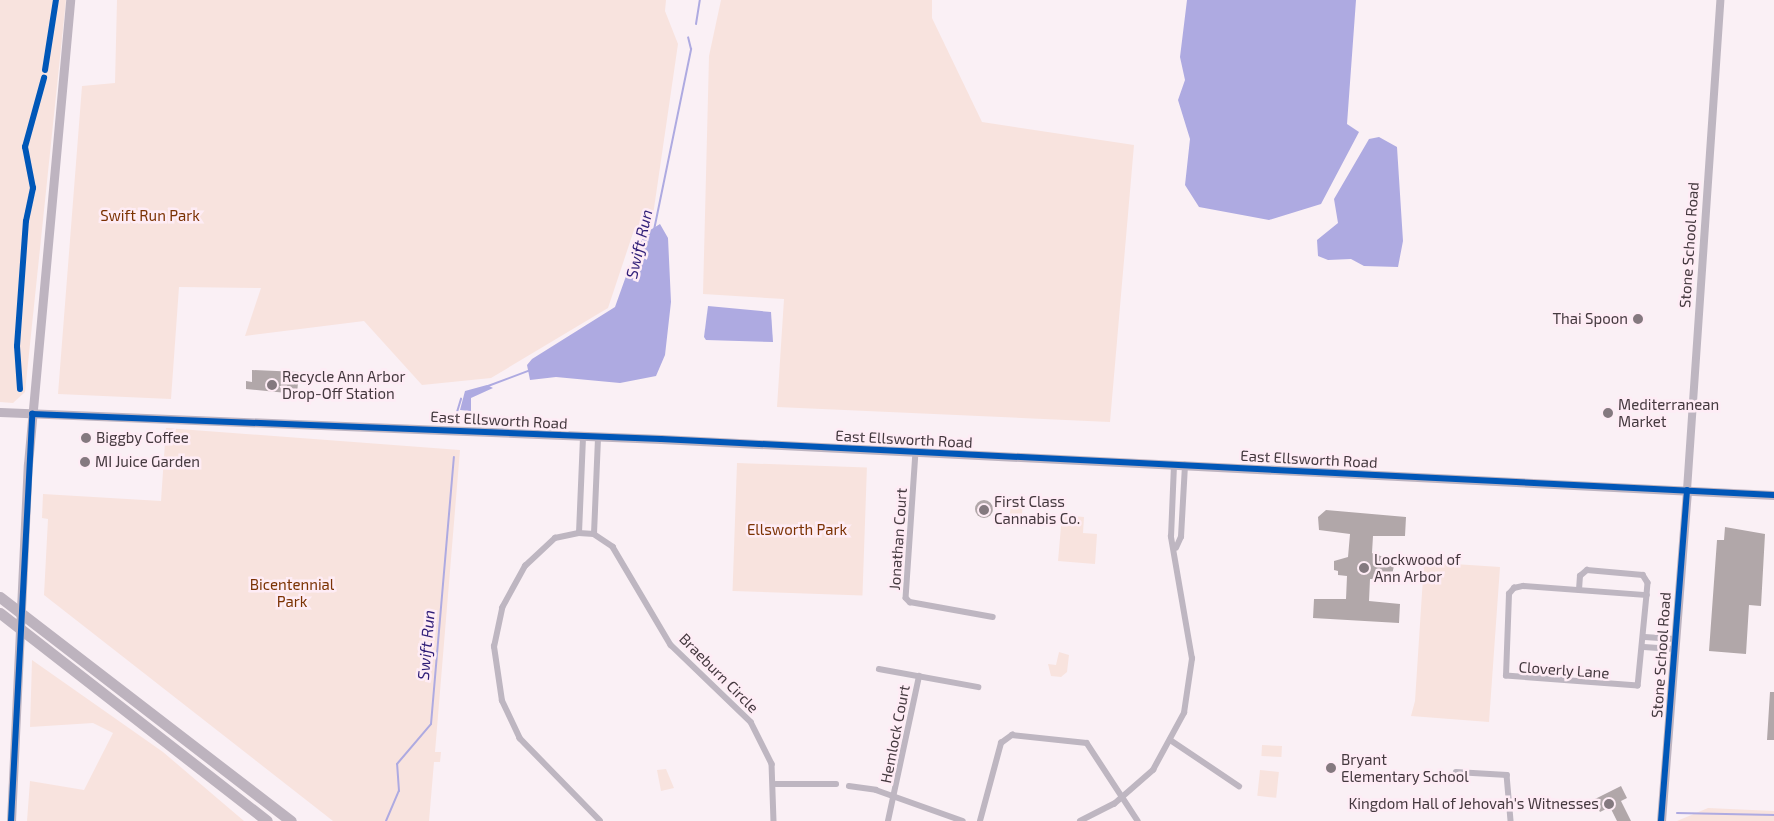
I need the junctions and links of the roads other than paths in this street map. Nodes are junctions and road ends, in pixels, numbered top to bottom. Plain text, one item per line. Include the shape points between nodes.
1 (70, 0) edge
2 (1720, 0) edge
3 (0, 412) edge
4 (32, 414) junction
5 (584, 436) junction
6 (598, 437) junction
7 (916, 452) junction
8 (1174, 465) junction
9 (1185, 465) junction
10 (1687, 490) junction
11 (1774, 495) edge
12 (579, 532) junction
13 (594, 534) junction
14 (1176, 548) junction
15 (1579, 590) junction
16 (1648, 595) junction
17 (0, 597) edge
18 (0, 613) edge
19 (993, 617) dead end
20 (1645, 637) junction
21 (1674, 639) junction
22 (1644, 647) junction
23 (1674, 649) junction
24 (879, 669) dead end
25 (919, 676) junction
26 (978, 687) dead end
27 (1172, 741) junction
28 (1456, 772) dead end
29 (776, 784) junction
30 (836, 784) dead end
31 (849, 786) dead end
32 (1239, 786) dead end
33 (896, 797) junction
34 (1121, 799) junction
35 (11, 821) edge
36 (268, 821) edge
37 (291, 821) edge
38 (600, 821) edge
39 (774, 821) edge
40 (888, 821) edge
41 (963, 821) edge
42 (980, 821) edge
43 (1080, 821) edge
44 (1138, 821) edge
45 (1511, 821) edge
46 (1661, 821) edge

1 - 4 main road
2 - 10 street, Stone School Road
3 - 4 main road, East Ellsworth Road
4 - 5 main road, East Ellsworth Road
4 - 35 main road via 16,673
5 - 6 main road, East Ellsworth Road
5 - 12 street
6 - 7 main road, East Ellsworth Road
6 - 13 street
7 - 8 main road, East Ellsworth Road
7 - 19 street, Jonathan Court via 906,598 910,602
8 - 9 main road, East Ellsworth Road
8 - 14 street via 1171,537
9 - 10 main road, East Ellsworth Road
9 - 14 street via 1181,537
10 - 11 main road, East Ellsworth Road
10 - 21 main road, Stone School Road
12 - 13 street
12 - 38 street via 555,538 525,566 502,608 494,648 502,701 520,739
13 - 29 street, Braeburn Circle via 621,556 658,626 682,658 751,722 769,754
14 - 27 street via 1192,659 1188,700
15 - 16 street, Cloverly Lane
15 - 16 street via 1580,576 1587,570 1643,574 1648,583
15 - 22 street, Cloverly Lane via 1517,586 1511,589 1506,676 1633,688 1641,682
16 - 20 street, Cloverly Lane
17 - 37 highway
18 - 36 highway
20 - 21 street
20 - 22 street, Cloverly Lane
21 - 23 main road, Stone School Road
22 - 23 street
23 - 46 main road, Stone School Road
24 - 25 street, Hemlock Court
25 - 26 street, Hemlock Court
25 - 33 street, Hemlock Court
27 - 32 street
27 - 34 street via 1153,770
28 - 45 street via 1507,775
29 - 30 street
29 - 39 street, Braeburn Circle
31 - 33 street
33 - 40 street, Hemlock Court
33 - 41 street
34 - 42 street via 1085,742 1012,735 1001,743
34 - 43 street
34 - 44 street

